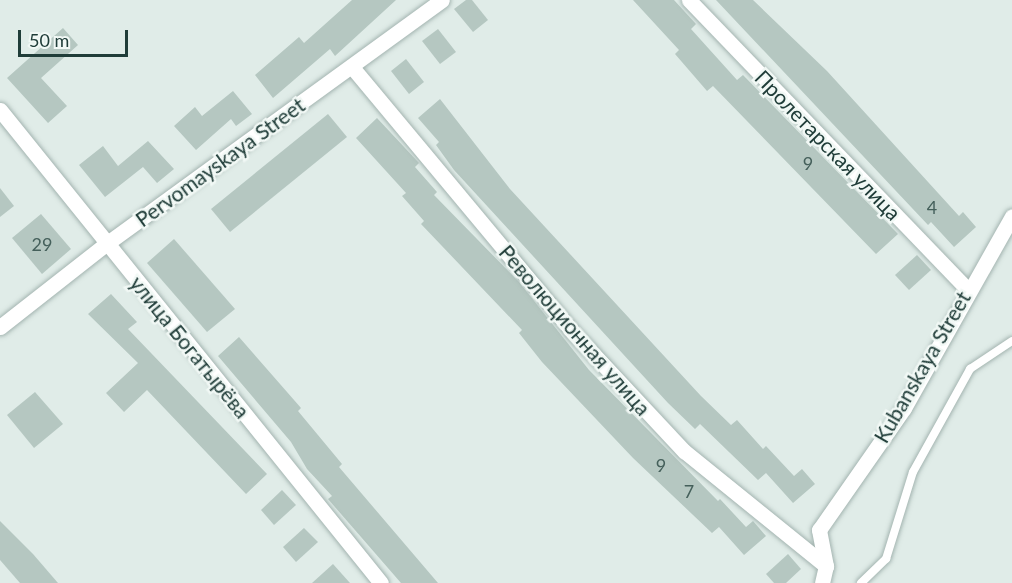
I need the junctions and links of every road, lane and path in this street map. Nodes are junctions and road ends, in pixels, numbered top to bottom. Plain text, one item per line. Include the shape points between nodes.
1 (442, 0) edge
2 (689, 0) edge
3 (352, 67) junction
4 (0, 110) edge
5 (1012, 216) edge
6 (106, 244) junction
7 (967, 289) junction
8 (0, 327) edge
9 (1012, 341) edge
10 (826, 566) junction
11 (381, 583) edge
12 (822, 583) edge
13 (861, 583) edge

1 - 3 street, Pervomayskaya Street
2 - 7 street, Пролетарская улица
3 - 6 street, Pervomayskaya Street
3 - 10 street, Революционная улица via 571,330 684,451
4 - 6 street, улица Богатырёва
5 - 7 street, Kubanskaya Street
6 - 8 street, Pervomayskaya Street
6 - 11 street, улица Богатырёва
7 - 10 street, Kubanskaya Street via 904,408 819,530
9 - 13 lane via 970,369 913,472 886,560
10 - 12 street, Kubanskaya Street

